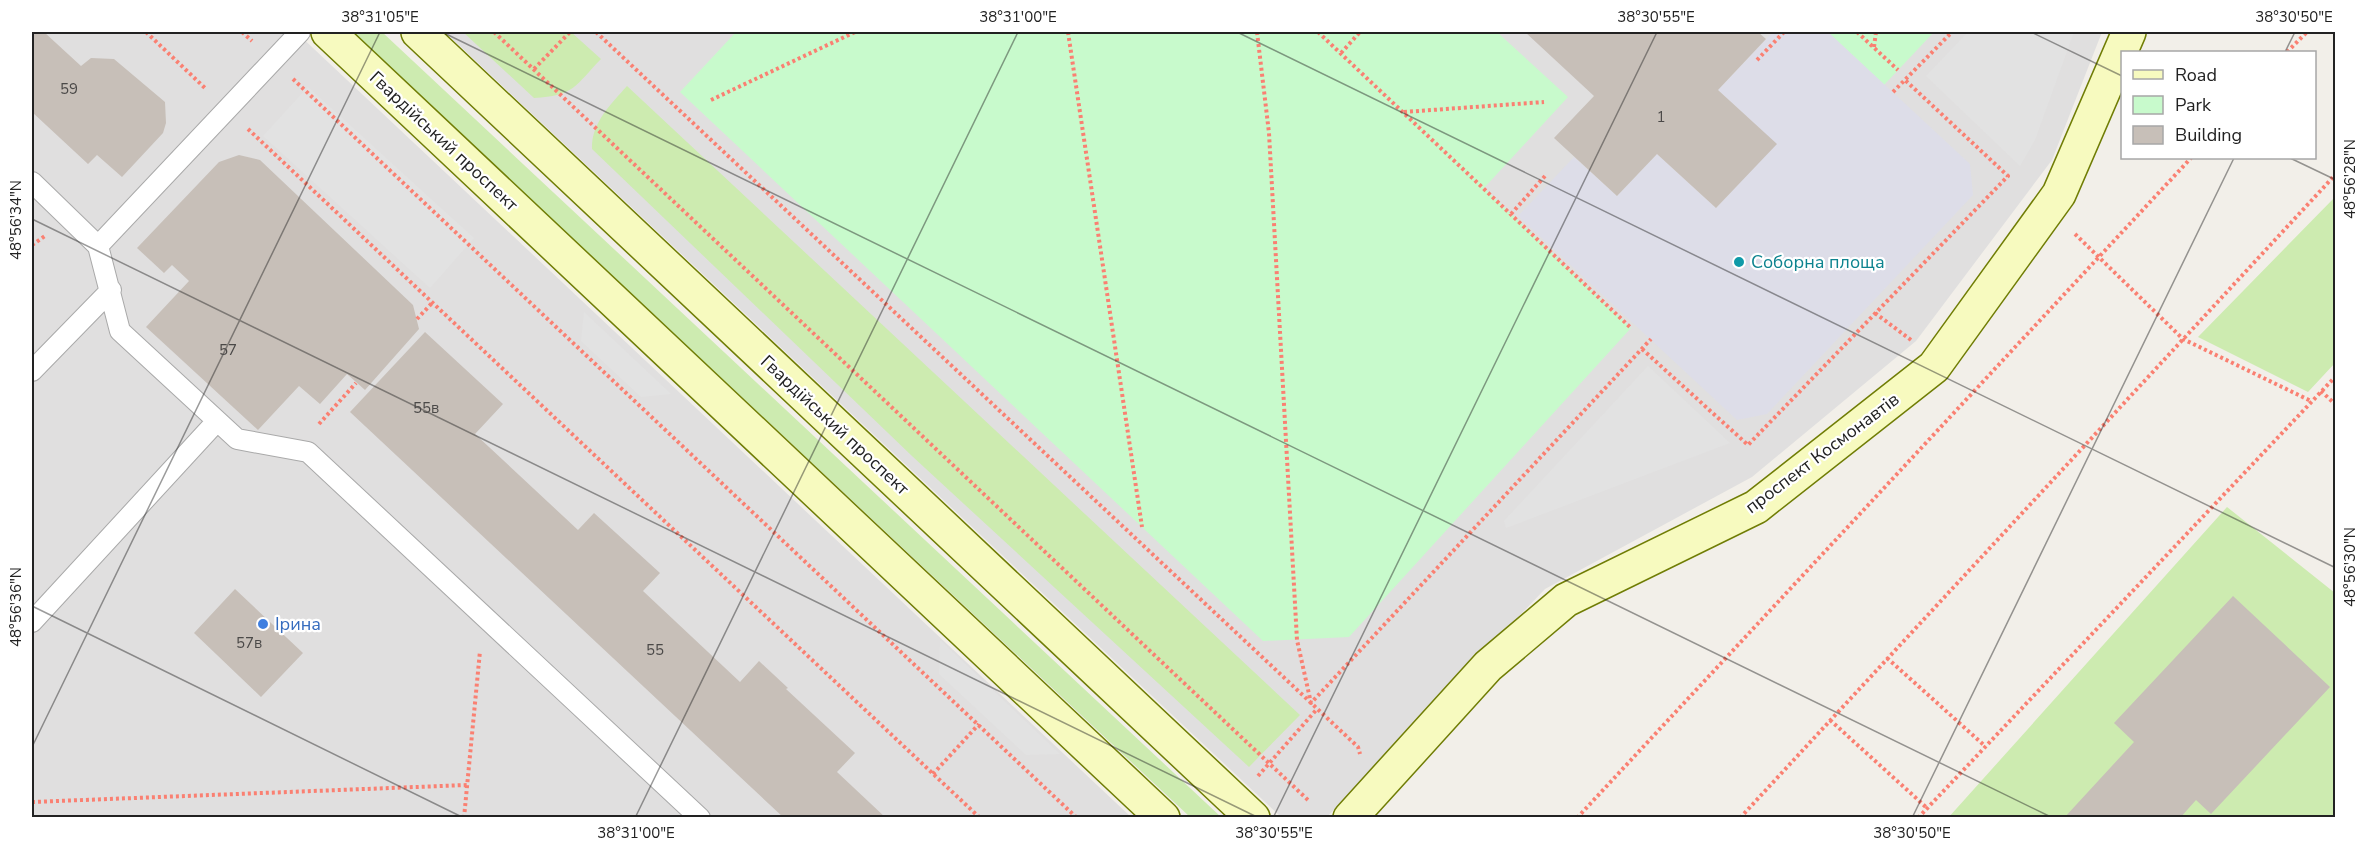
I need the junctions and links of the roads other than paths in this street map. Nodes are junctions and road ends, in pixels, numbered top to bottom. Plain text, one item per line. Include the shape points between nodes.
1 (300, 32) edge
2 (328, 32) edge
3 (418, 32) edge
4 (2129, 32) edge
5 (32, 182) edge
6 (98, 246) junction
7 (111, 290) junction
8 (77, 324) junction
9 (32, 355) edge
10 (32, 371) edge
11 (218, 421) junction
12 (32, 622) edge
13 (1244, 810) edge
14 (700, 818) edge
15 (1163, 818) edge
16 (1350, 818) edge

1 - 6 lane
2 - 15 main road, Гвардійський проспект
3 - 13 main road, Гвардійський проспект
4 - 16 main road, проспект Космонавтів via 2059,194 1934,367 1756,507 1566,600 1488,666
5 - 6 lane
6 - 7 lane
7 - 8 lane
7 - 11 lane via 120,331
8 - 9 lane
8 - 10 lane
11 - 12 lane
11 - 14 lane via 237,439 308,452

